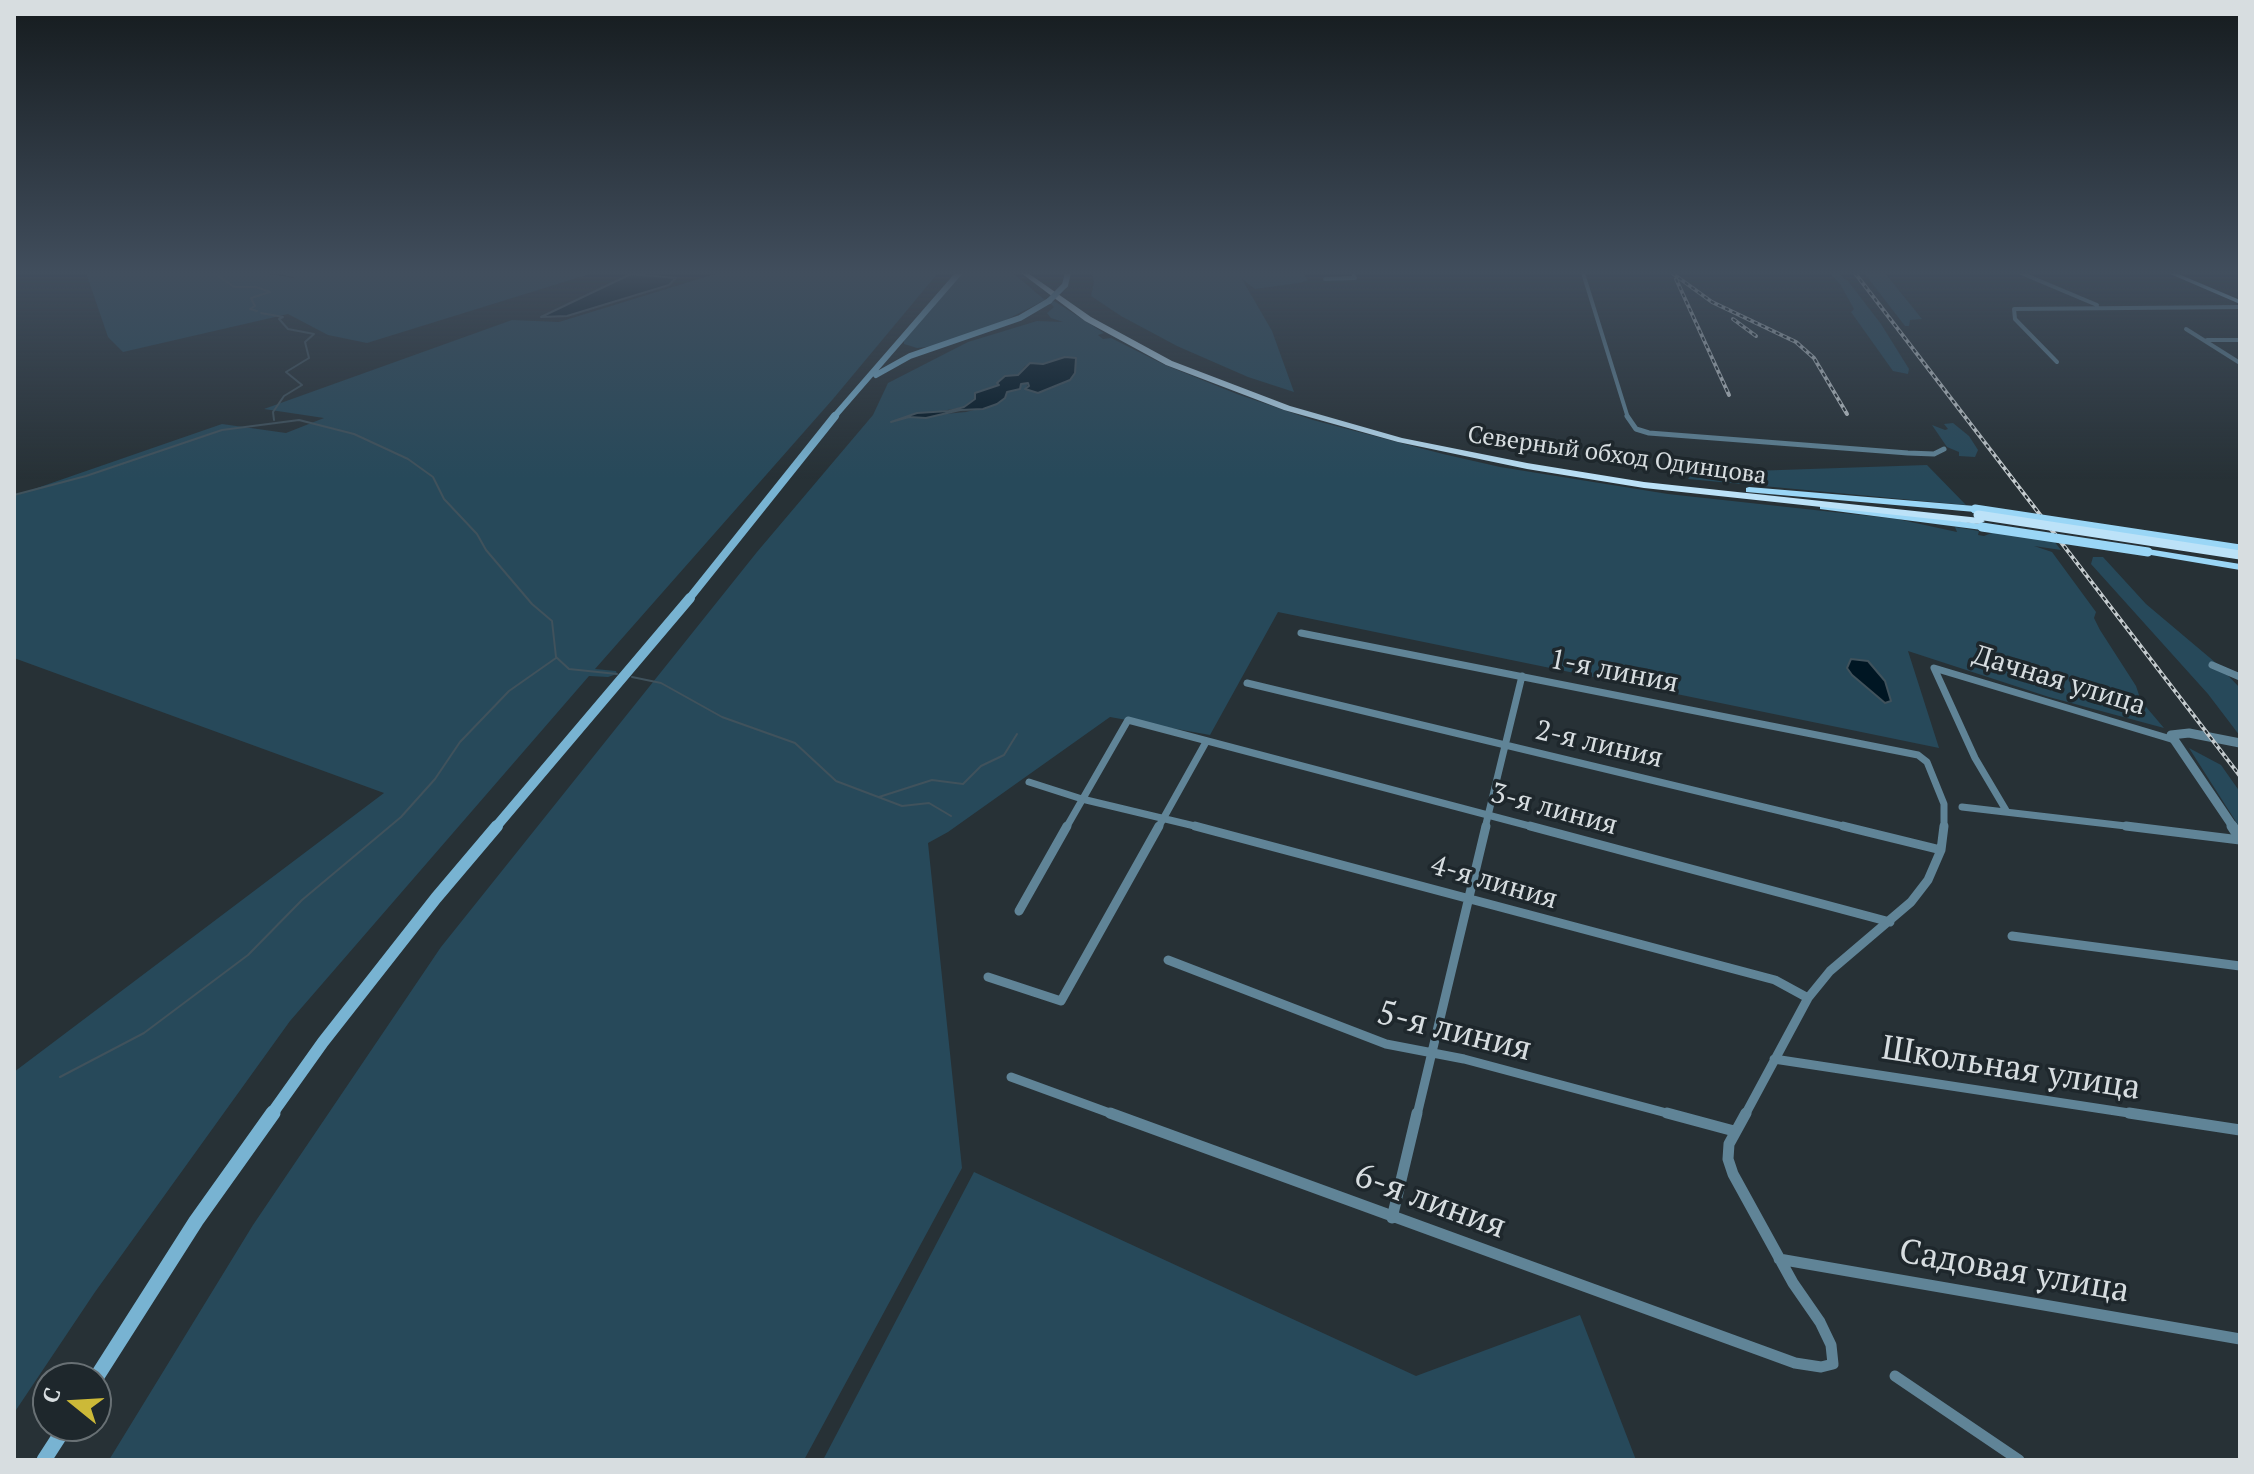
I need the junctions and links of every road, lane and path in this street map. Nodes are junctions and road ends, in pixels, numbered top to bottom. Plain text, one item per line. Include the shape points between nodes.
1 (899, 342) edge
2 (901, 342) edge
3 (952, 342) edge
4 (1129, 342) edge
5 (1142, 342) edge
6 (1604, 342) edge
7 (2037, 342) edge
8 (2210, 342) edge
9 (937, 347) junction
10 (2057, 362) dead end
11 (2240, 363) edge
12 (848, 400) junction
13 (1944, 449) dead end
14 (1751, 494) junction
15 (1979, 518) junction
16 (2240, 549) edge
17 (2240, 558) edge
18 (2240, 567) edge
19 (1301, 633) dead end
20 (2212, 665) dead end
21 (1522, 676) junction
22 (2240, 677) edge
23 (1247, 683) dead end
24 (2171, 739) junction
25 (1206, 742) junction
26 (2240, 743) edge
27 (1506, 746) junction
28 (1029, 782) dead end
29 (1082, 799) junction
30 (1962, 807) dead end
31 (2007, 812) junction
32 (1489, 816) junction
33 (1166, 818) junction
34 (2240, 839) edge
35 (1941, 850) junction
36 (1469, 899) junction
37 (1019, 911) dead end
38 (1890, 922) junction
39 (2012, 936) dead end
40 (1168, 960) dead end
41 (2240, 966) edge
42 (988, 977) dead end
43 (1808, 998) junction
44 (1432, 1052) junction
45 (1774, 1059) junction
46 (1011, 1077) dead end
47 (2240, 1130) edge
48 (1734, 1131) junction
49 (1392, 1218) junction
50 (1779, 1259) junction
51 (2240, 1339) edge
52 (106, 1362) edge
53 (1895, 1376) dead end
54 (56, 1442) edge
55 (44, 1460) edge
56 (2019, 1460) edge

1 - 12 main road
2 - 9 main road via 908,348
3 - 9 main road, bridge
4 - 14 highway, Северный обход Одинцова via 1237,391 1422,445 1527,466
5 - 14 highway, Северный обход Одинцова via 1293,404 1406,434 1512,457
6 - 13 street via 1629,423 1649,433 1918,454
7 - 10 street
8 - 11 street
9 - 12 main road via 885,368
12 - 52 main road via 323,1042 196,1221
14 - 15 main road
14 - 15 main road
15 - 16 main road, bridge
15 - 17 highway, bridge
15 - 18 main road, bridge
19 - 21 street, 1-я линия
20 - 22 street
21 - 27 street
21 - 35 street, 1-я линия via 1918,755 1927,762 1944,804
23 - 27 street, 2-я линия
24 - 26 street via 2177,733
24 - 31 street, Дачная улица via 1934,668 1975,758
24 - 34 street
25 - 29 street, 3-я линия via 1128,720
25 - 32 street, 3-я линия
25 - 33 street
27 - 32 street
27 - 35 street, 2-я линия
28 - 29 street, 4-я линия
29 - 33 street, 4-я линия
29 - 37 street
30 - 31 street
31 - 34 street
32 - 36 street
32 - 38 street, 3-я линия
33 - 36 street, 4-я линия
33 - 42 street via 1061,1001
35 - 38 street via 1928,880
36 - 43 street, 4-я линия via 1775,980
36 - 44 street
38 - 43 street via 1850,951
39 - 41 street
40 - 44 street, 5-я линия via 1351,1032
43 - 45 street
44 - 48 street, 5-я линия
44 - 49 street
45 - 47 street, Школьная улица
45 - 48 street
46 - 49 street, 6-я линия
48 - 50 street via 1728,1159 1733,1174
49 - 50 street, 6-я линия via 1795,1363 1833,1364 1820,1322
50 - 51 street, Садовая улица
53 - 56 street
54 - 55 main road

